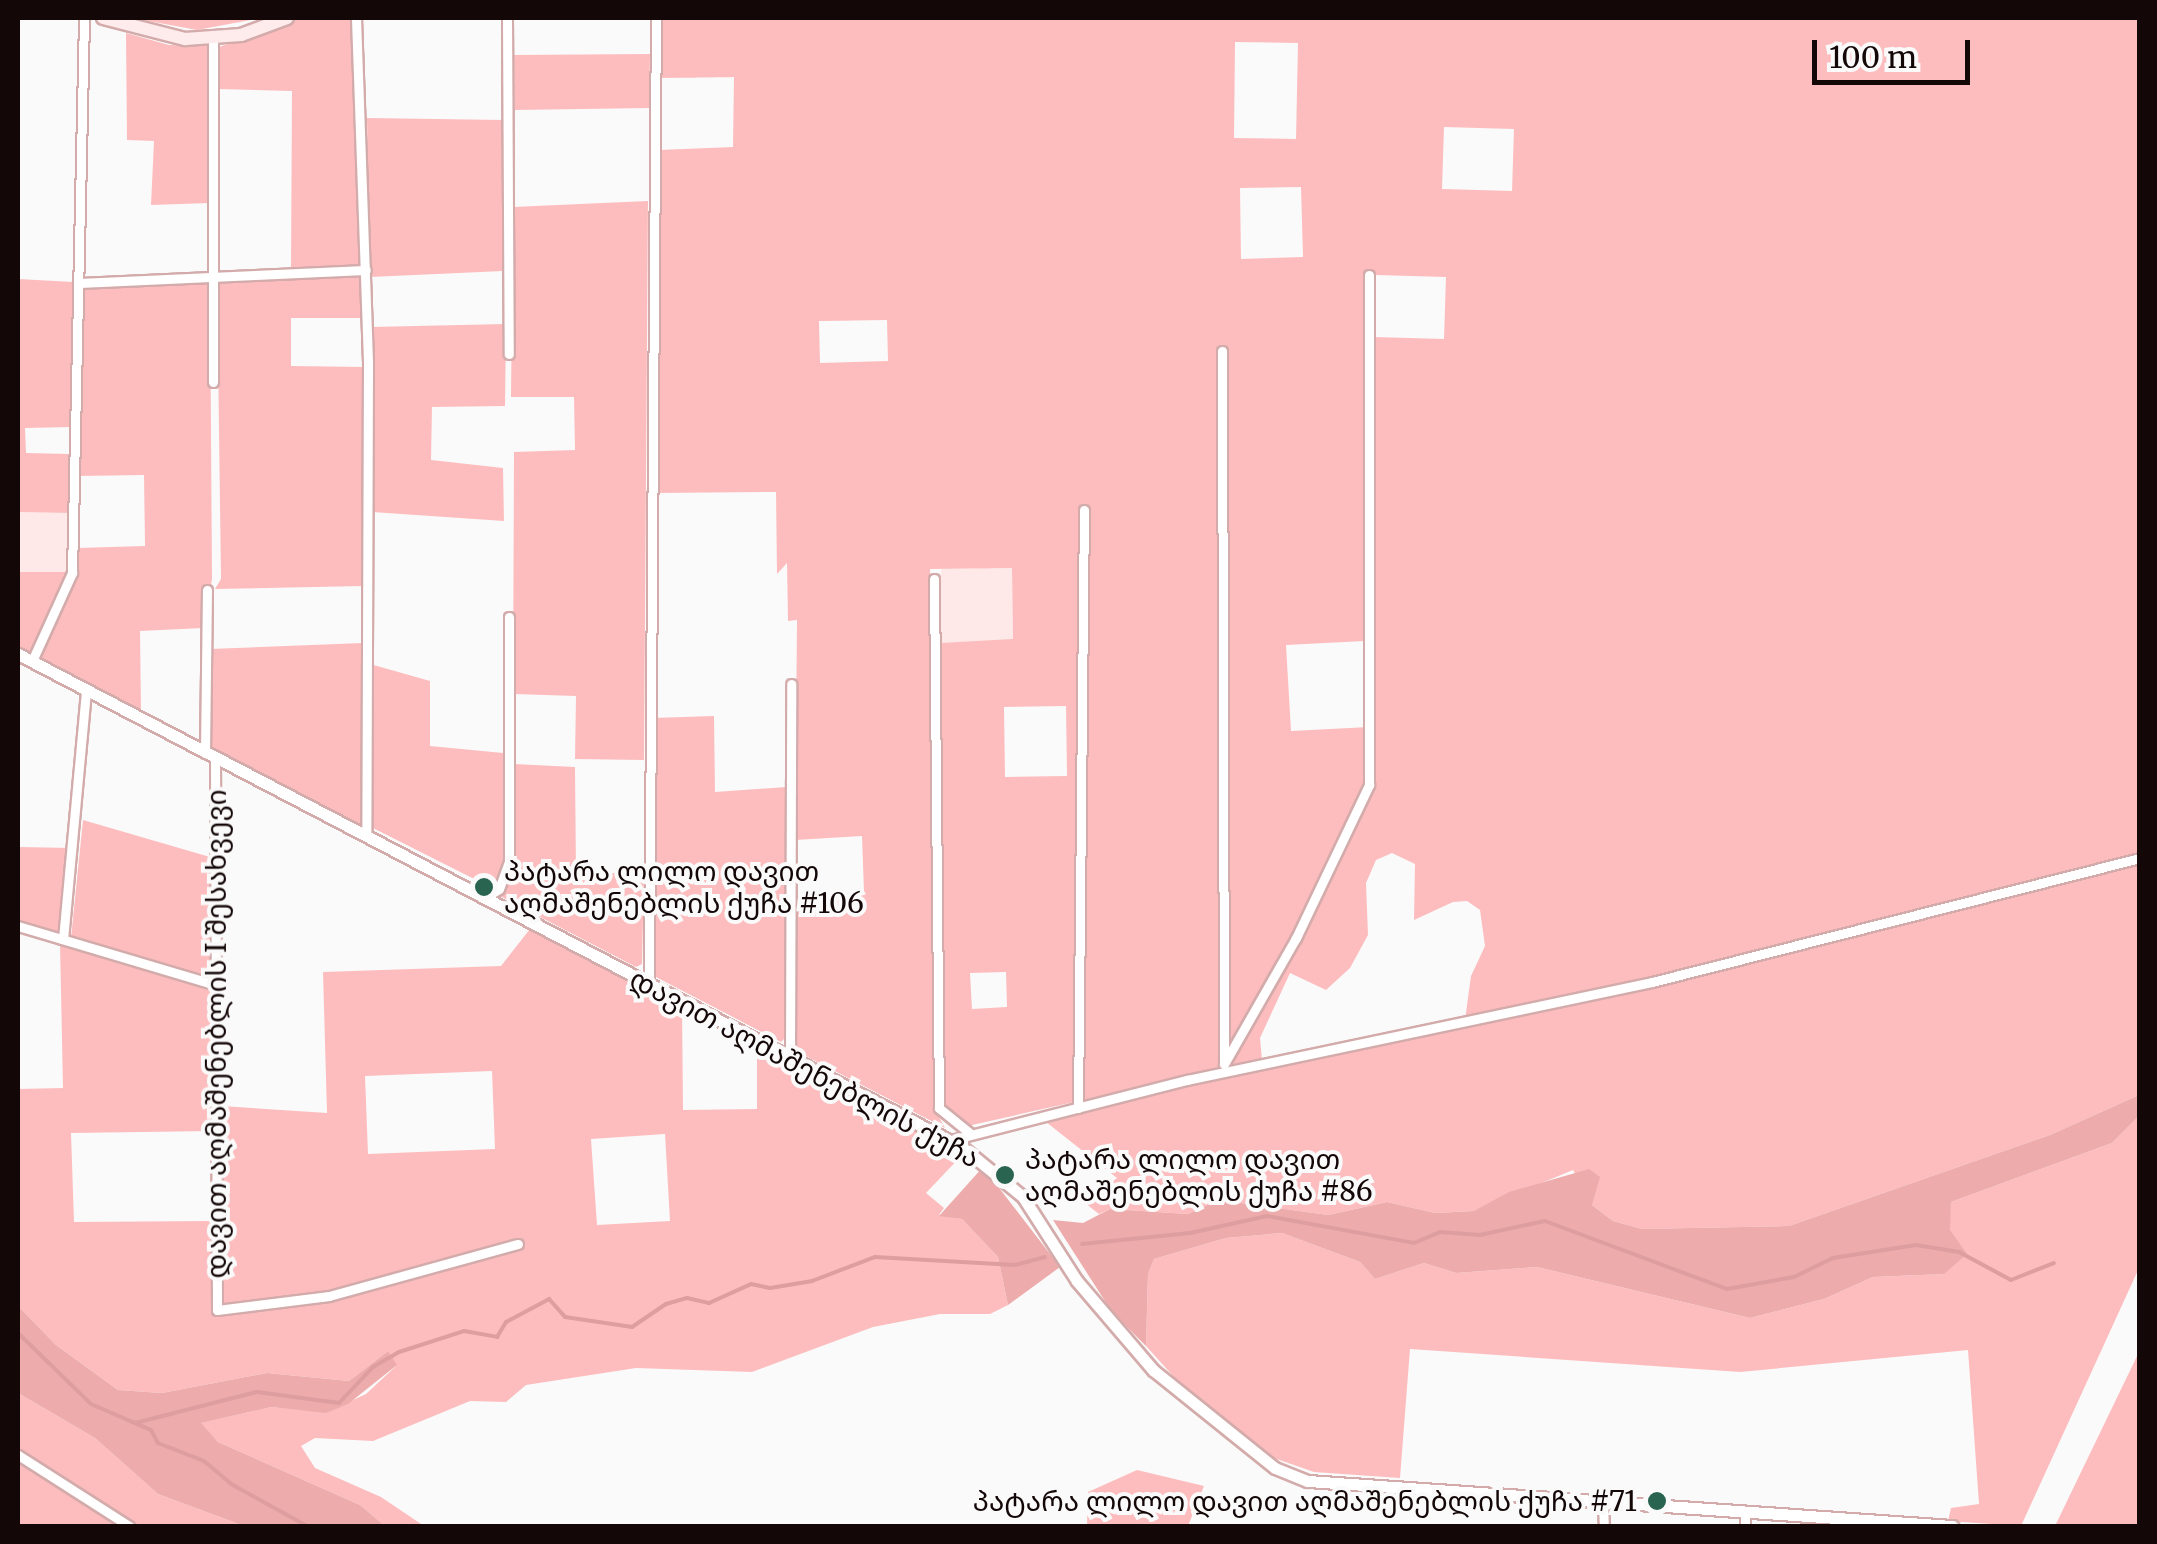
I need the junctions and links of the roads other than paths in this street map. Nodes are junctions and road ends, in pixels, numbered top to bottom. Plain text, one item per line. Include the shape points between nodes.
1 (84, 18) edge
2 (103, 18) edge
3 (287, 18) edge
4 (356, 18) edge
5 (507, 18) edge
6 (656, 18) edge
7 (213, 39) junction
8 (366, 270) junction
9 (1370, 275) dead end
10 (213, 277) junction
11 (78, 283) junction
12 (1222, 351) dead end
13 (509, 354) dead end
14 (213, 382) dead end
15 (1084, 510) dead end
16 (934, 580) dead end
17 (207, 590) dead end
18 (509, 617) dead end
19 (18, 654) edge
20 (32, 661) junction
21 (791, 684) dead end
22 (86, 689) junction
23 (210, 756) junction
24 (366, 835) junction
25 (2140, 858) edge
26 (484, 898) junction
27 (18, 926) edge
28 (63, 939) junction
29 (649, 984) junction
30 (216, 985) junction
31 (790, 1057) junction
32 (1224, 1070) junction
33 (1078, 1108) junction
34 (972, 1135) junction
35 (948, 1141) junction
36 (518, 1244) dead end
37 (18, 1455) edge
38 (1604, 1502) junction
39 (1745, 1511) junction
40 (129, 1526) edge
41 (1604, 1526) edge
42 (1744, 1526) edge
43 (1952, 1526) edge

1 - 11 street
2 - 7 main road via 165,35
3 - 7 main road
4 - 8 street
5 - 13 street
6 - 29 street
7 - 10 street
8 - 10 street
8 - 24 street
9 - 32 street via 1369,785
10 - 11 street
10 - 14 street
11 - 20 street via 72,572
12 - 32 street
15 - 33 street
16 - 34 street via 939,1108
17 - 23 street, დავით აღმაშენებლის I შესახვევი
18 - 26 street via 509,861 499,889
19 - 20 street, დავით აღმაშენებლის ქუჩა
20 - 22 street, დავით აღმაშენებლის ქუჩა
21 - 31 street
22 - 23 street, დავით აღმაშენებლის ქუჩა
22 - 28 street
23 - 24 street, დავით აღმაშენებლის ქუჩა
23 - 30 street, დავით აღმაშენებლის I შესახვევი
24 - 26 street, დავით აღმაშენებლის ქუჩა
25 - 32 street via 1652,982
26 - 29 street, დავით აღმაშენებლის ქუჩა
27 - 28 street
28 - 30 street
29 - 31 street, დავით აღმაშენებლის ქუჩა
30 - 36 street, დავით აღმაშენებლის I შესახვევი via 218,1310 329,1296
31 - 35 street, დავით აღმაშენებლის ქუჩა
32 - 33 street
33 - 34 street
34 - 35 street
35 - 38 street, დავით აღმაშენებლის ქუჩა via 986,1163 1023,1197 1077,1281 1153,1370 1274,1468 1308,1481
37 - 40 street
38 - 39 street, დავით აღმაშენებლის ქუჩა
38 - 41 street
39 - 42 street
39 - 43 street, დავით აღმაშენებლის ქუჩა

